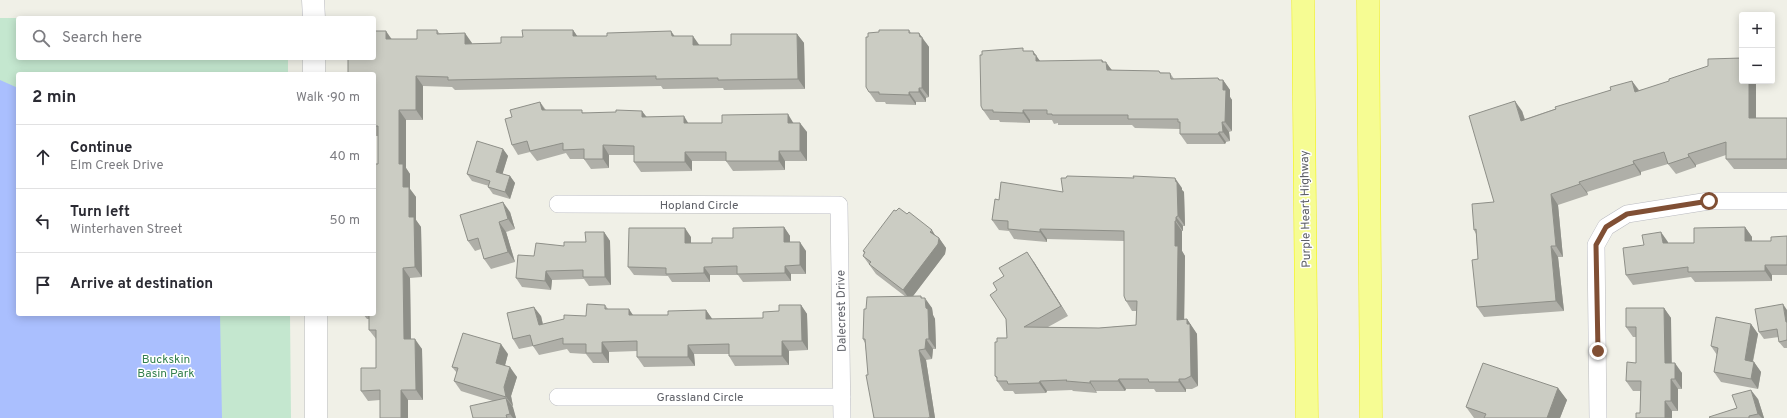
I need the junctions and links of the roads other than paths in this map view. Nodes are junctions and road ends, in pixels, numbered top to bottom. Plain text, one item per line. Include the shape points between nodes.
1 (313, 0) edge
2 (1303, 0) edge
3 (1368, 0) edge
4 (314, 16) edge
5 (314, 60) edge
6 (314, 72) edge
7 (1787, 201) edge
8 (558, 204) dead end
9 (839, 205) joint
10 (316, 316) edge
11 (558, 397) dead end
12 (842, 397) junction
13 (316, 418) edge
14 (842, 418) edge
15 (1307, 418) edge
16 (1370, 418) edge
17 (1598, 418) edge

1 - 4 main road
2 - 15 highway, Purple Heart Highway
3 - 16 highway
5 - 6 main road
7 - 17 street via 1709,201 1627,214 1606,227 1596,245
8 - 9 street, Hopland Circle
9 - 12 street, Dalecrest Drive
10 - 13 main road
11 - 12 street, Grassland Circle
12 - 14 street, Dalecrest Drive

